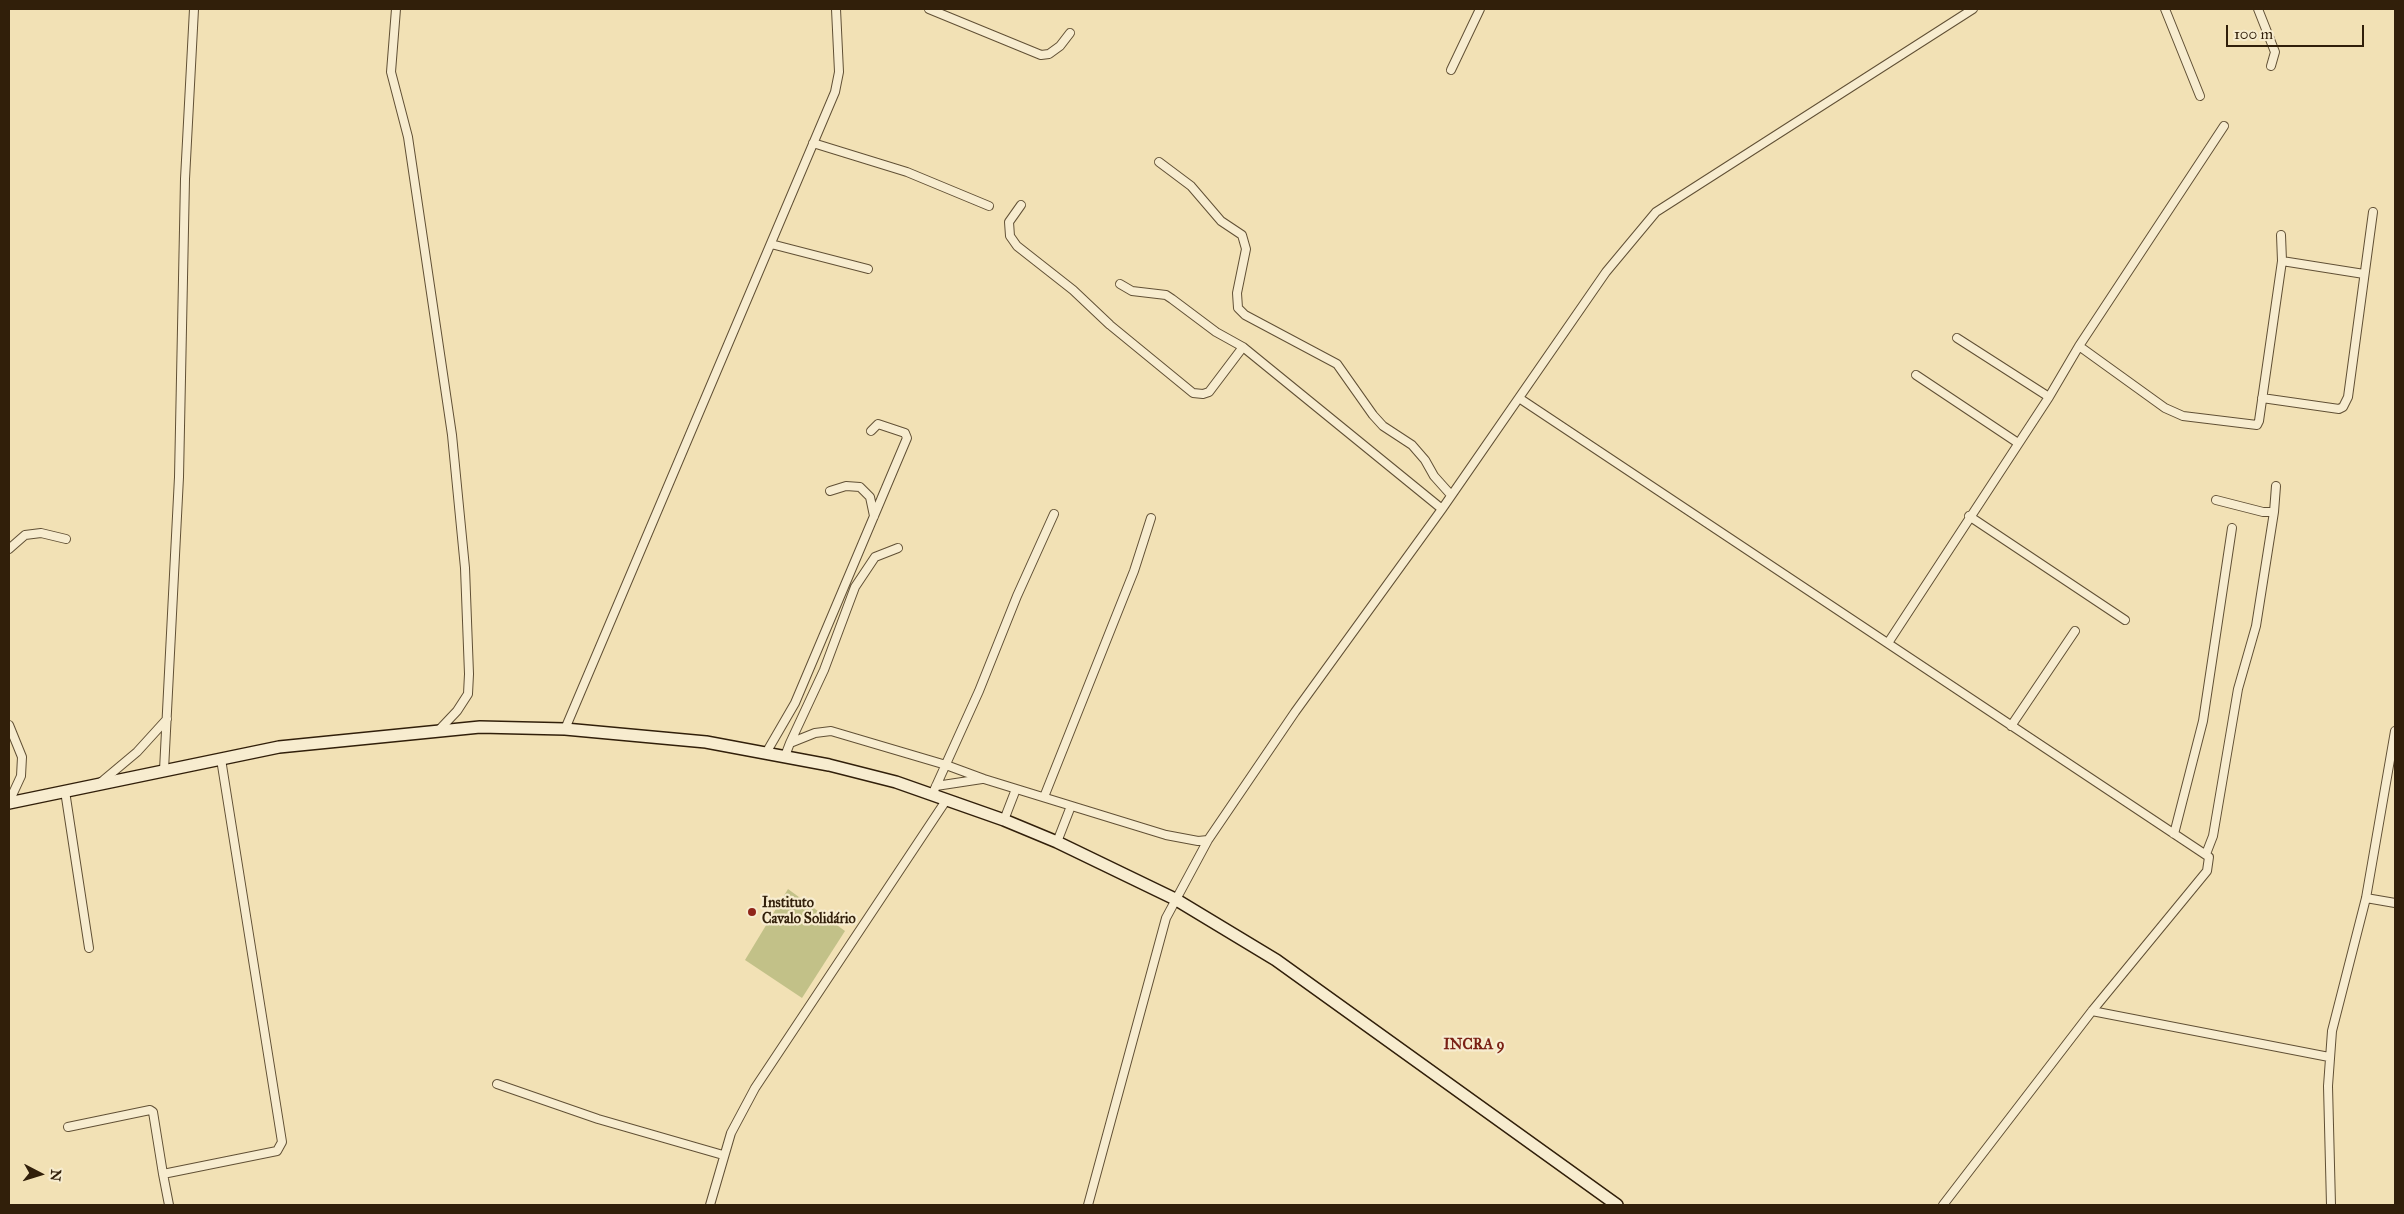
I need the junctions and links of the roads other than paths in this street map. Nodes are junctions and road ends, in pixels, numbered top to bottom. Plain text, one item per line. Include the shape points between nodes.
1 (194, 9) edge
2 (396, 9) edge
3 (836, 9) edge
4 (930, 9) edge
5 (1480, 9) edge
6 (1973, 9) edge
7 (2165, 9) edge
8 (2258, 9) edge
9 (1070, 33) dead end
10 (2271, 66) dead end
11 (1451, 70) dead end
12 (2200, 96) dead end
13 (2224, 126) dead end
14 (813, 143) junction
15 (1159, 162) dead end
16 (1021, 205) dead end
17 (990, 206) dead end
18 (2373, 212) dead end
19 (2281, 235) dead end
20 (771, 244) junction
21 (2282, 261) junction
22 (868, 269) dead end
23 (2364, 274) junction
24 (1120, 284) dead end
25 (1957, 338) dead end
26 (2080, 346) junction
27 (1243, 347) junction
28 (1916, 375) dead end
29 (2048, 397) junction
30 (1519, 398) junction
31 (2262, 398) junction
32 (871, 431) dead end
33 (2018, 442) junction
34 (2276, 486) dead end
35 (830, 491) dead end
36 (1451, 495) junction
37 (2216, 500) dead end
38 (1442, 509) junction
39 (2274, 512) junction
40 (1054, 514) dead end
41 (874, 516) junction
42 (1970, 516) junction
43 (1152, 518) dead end
44 (2232, 528) dead end
45 (66, 539) dead end
46 (898, 548) dead end
47 (9, 549) edge
48 (2126, 620) dead end
49 (2075, 631) dead end
50 (1888, 643) junction
51 (167, 719) junction
52 (9, 725) edge
53 (2011, 726) junction
54 (565, 729) junction
55 (439, 730) junction
56 (2395, 731) edge
57 (790, 743) junction
58 (766, 753) junction
59 (785, 756) junction
60 (221, 759) junction
61 (946, 765) junction
62 (164, 770) junction
63 (984, 779) junction
64 (99, 784) junction
65 (1016, 789) junction
66 (934, 790) junction
67 (66, 791) junction
68 (1044, 797) junction
69 (947, 800) junction
70 (9, 802) edge
71 (1071, 806) junction
72 (1004, 820) junction
73 (2174, 834) junction
74 (1208, 840) junction
75 (1057, 842) junction
76 (2206, 854) junction
77 (2366, 898) junction
78 (1176, 899) junction
79 (2395, 903) edge
80 (89, 948) dead end
81 (2092, 1011) junction
82 (2328, 1057) junction
83 (497, 1084) dead end
84 (68, 1127) dead end
85 (723, 1155) junction
86 (163, 1174) junction
87 (169, 1205) edge
88 (710, 1205) edge
89 (1088, 1205) edge
90 (1617, 1205) edge
91 (1943, 1205) edge
92 (2331, 1205) edge

1 - 51 street via 185,179 179,477
2 - 55 street via 390,72 408,137 452,435 465,568 468,694 458,711
3 - 14 street via 838,80
4 - 9 street via 1041,55 1049,54
5 - 11 street
6 - 30 street via 1656,212 1606,272
7 - 12 street
8 - 10 street via 2275,52
13 - 26 street
14 - 17 street via 907,172
14 - 20 street
15 - 36 street via 1192,186 1221,221 1242,235 1246,249 1237,293 1238,308 1245,315 1338,364 1383,426 1412,445
16 - 27 street via 1010,222 1010,236 1017,246 1193,393 1209,392
18 - 23 street
19 - 21 street
20 - 22 street
20 - 54 street
21 - 23 street
21 - 31 street
23 - 31 street via 2348,397 2343,408
24 - 27 street via 1132,292 1172,298 1216,332
25 - 29 street
26 - 29 street
26 - 31 street via 2165,408 2182,416 2253,426 2259,421
27 - 38 street
28 - 33 street
29 - 33 street
30 - 36 street
30 - 50 street
32 - 41 street via 878,424 902,432 907,438
33 - 42 street
34 - 39 street
35 - 41 street via 846,486 860,488 870,497
36 - 38 street
37 - 39 street
38 - 74 street via 1295,712
39 - 76 street via 2256,626 2238,689 2213,836
40 - 61 street
41 - 58 street via 795,703
42 - 48 street
42 - 50 street
43 - 68 street
44 - 73 street via 2203,721
45 - 47 street via 41,533 25,535
46 - 57 street via 875,557 855,587 824,670
49 - 53 street
50 - 53 street
51 - 62 street
51 - 64 street via 137,752
52 - 70 street via 22,757 21,776
53 - 73 street
54 - 55 main road via 480,727
54 - 58 main road via 706,742
55 - 60 main road via 279,747
56 - 77 street
57 - 59 street
57 - 61 street via 815,733 831,731
58 - 59 main road
59 - 66 main road
60 - 62 main road
60 - 86 street via 282,1142 277,1151
61 - 63 street
61 - 66 street
62 - 64 main road
63 - 65 street
63 - 66 street
64 - 67 main road
65 - 68 street
65 - 72 street
66 - 69 main road
67 - 70 main road
67 - 80 street
68 - 71 street
69 - 72 main road
69 - 85 street via 755,1088
71 - 74 street via 1166,835
71 - 75 street
72 - 75 main road
73 - 76 street
74 - 78 street
75 - 78 main road
76 - 81 street via 2209,857 2207,871
77 - 79 street
77 - 82 street
78 - 89 street via 1166,918
78 - 90 main road via 1276,960
81 - 82 street
81 - 91 street
82 - 92 street
83 - 85 street
84 - 86 street via 150,1110 153,1112
85 - 88 street
86 - 87 street

